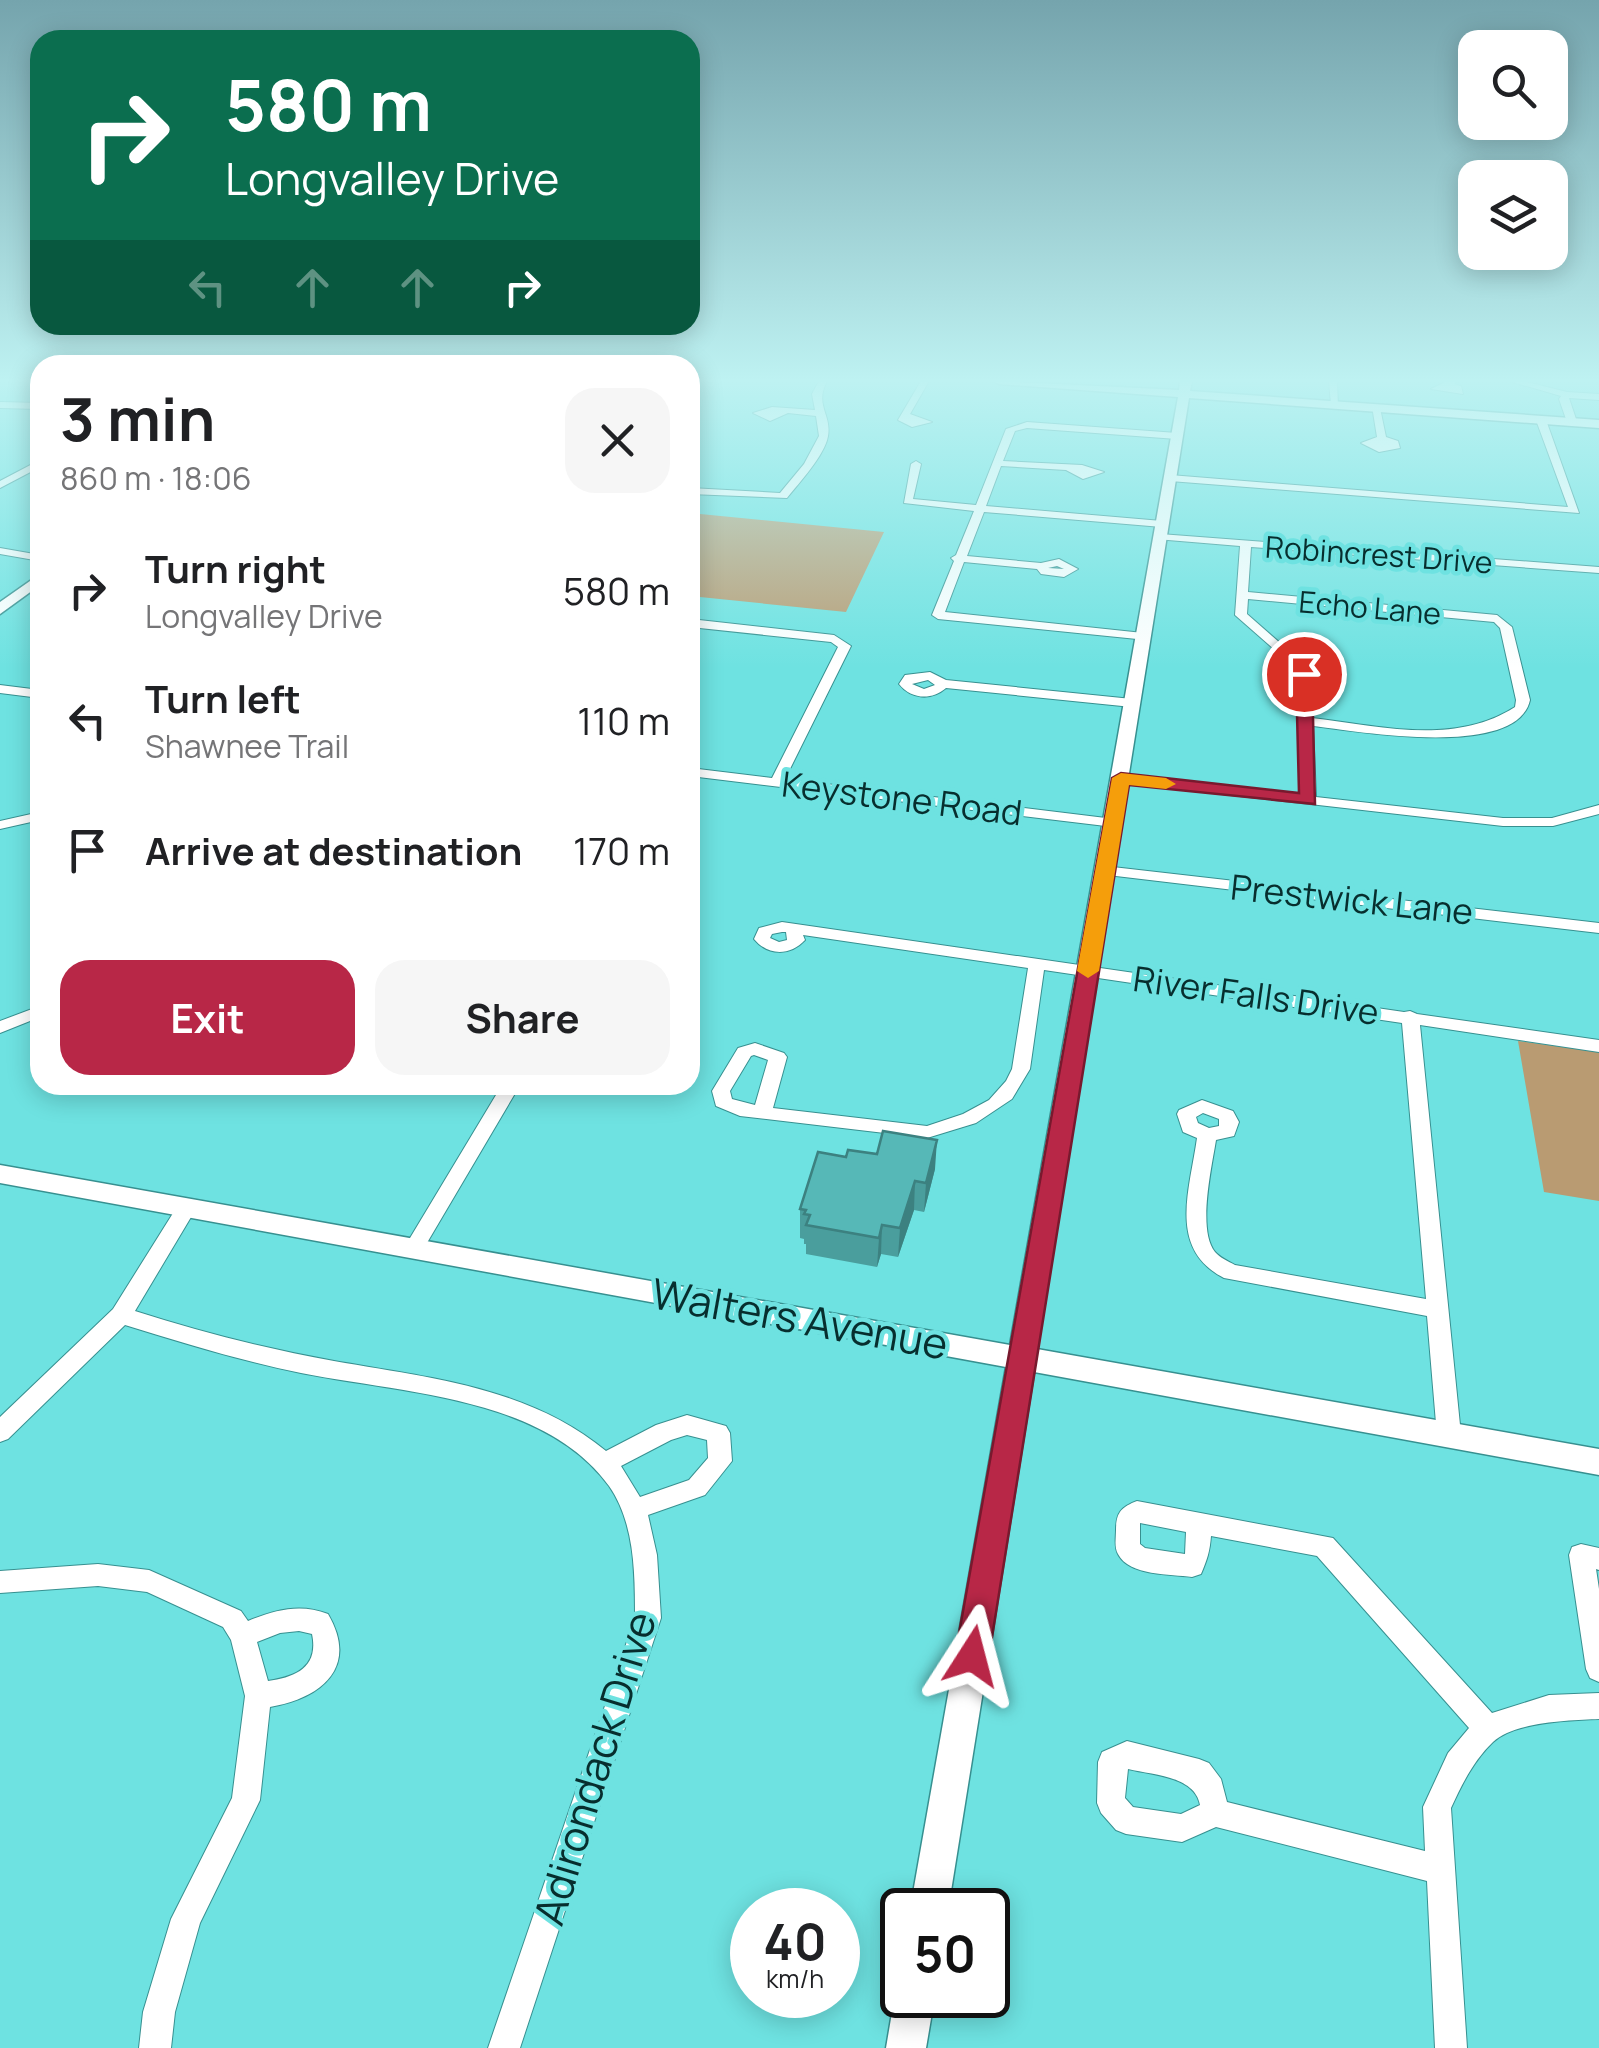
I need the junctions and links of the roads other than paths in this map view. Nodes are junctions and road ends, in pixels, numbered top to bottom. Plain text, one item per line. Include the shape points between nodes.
1 (799, 477) edge
2 (913, 477) edge
3 (991, 477) edge
4 (1563, 477) edge
5 (1170, 478) joint
6 (700, 492) edge
7 (978, 508) junction
8 (1161, 530) junction
9 (1246, 545) junction
10 (0, 551) edge
11 (30, 556) edge
12 (957, 558) junction
13 (1042, 566) dead end
14 (1599, 570) edge
15 (30, 586) edge
16 (30, 593) edge
17 (1243, 595) junction
18 (6, 605) edge
19 (700, 624) edge
20 (1143, 636) junction
21 (943, 684) dead end
22 (0, 689) edge
23 (30, 693) edge
24 (1132, 703) junction
25 (1307, 721) junction
26 (700, 773) edge
27 (1121, 778) junction
28 (777, 782) junction
29 (1308, 800) junction
30 (1599, 809) edge
31 (30, 818) edge
32 (1114, 824) junction
33 (0, 825) edge
34 (1104, 871) junction
35 (1599, 928) edge
36 (794, 931) dead end
37 (1037, 964) junction
38 (1088, 972) junction
39 (30, 1014) edge
40 (1410, 1016) junction
41 (0, 1028) edge
42 (1599, 1046) edge
43 (505, 1095) edge
44 (764, 1110) dead end
45 (1207, 1136) dead end
46 (0, 1174) edge
47 (187, 1207) junction
48 (414, 1248) junction
49 (1436, 1309) junction
50 (121, 1315) junction
51 (1022, 1358) junction
52 (0, 1432) edge
53 (1449, 1435) junction
54 (604, 1462) junction
55 (1599, 1462) edge
56 (628, 1498) junction
57 (1199, 1523) dead end
58 (1599, 1559) edge
59 (0, 1582) edge
60 (1595, 1622) edge
61 (243, 1636) junction
62 (1599, 1669) edge
63 (258, 1696) junction
64 (1599, 1706) edge
65 (1488, 1728) junction
66 (1215, 1813) dead end
67 (1438, 1869) junction
68 (933, 1888) edge
69 (911, 2018) edge
70 (155, 2048) edge
71 (504, 2048) edge
72 (906, 2048) edge
73 (1450, 2048) edge

1 - 6 street via 783,496
2 - 7 street, Robincrest Drive via 908,501
3 - 7 street
4 - 5 street via 1575,511
5 - 8 main road
7 - 8 street, Robincrest Drive
7 - 12 street
8 - 9 street, Robincrest Drive
8 - 20 main road
9 - 14 street, Robincrest Drive
9 - 17 street
10 - 11 street
12 - 13 street
12 - 20 street via 938,615
15 - 18 main road
16 - 18 main road
17 - 25 street via 1242,615 1304,674
17 - 25 street, Echo Lane via 1497,619 1506,628 1522,700 1502,723 1429,734
19 - 28 street via 845,646
20 - 24 main road
21 - 24 street
22 - 23 street
24 - 27 main road
25 - 29 street
26 - 28 street, Keystone Road
27 - 29 street
27 - 32 main road
28 - 32 street, Keystone Road
29 - 30 street via 1522,823
31 - 33 street
32 - 34 main road
34 - 35 street, Prestwick Lane
34 - 38 main road
36 - 37 street, River Falls Drive
37 - 38 street, River Falls Drive
37 - 44 street via 1021,1069 994,1107 927,1132
38 - 40 street, River Falls Drive
38 - 51 main road
39 - 41 street
40 - 42 street, River Falls Drive
40 - 49 street
43 - 48 street
45 - 49 street via 1198,1227 1211,1262 1232,1272
46 - 47 main road, Walters Avenue
47 - 48 main road, Walters Avenue
47 - 50 street
48 - 51 main road, Walters Avenue
49 - 53 street
50 - 52 street
50 - 54 street via 299,1364 513,1406 539,1415
51 - 53 main road, Walters Avenue
51 - 68 main road
53 - 55 main road, Walters Avenue
54 - 56 street
54 - 56 street via 687,1425 718,1433 720,1460 697,1488
56 - 71 street, Adirondack Drive via 648,1557 648,1618
57 - 65 street via 1324,1546
58 - 60 street via 1581,1556
59 - 61 street via 98,1575 149,1581 232,1619
60 - 62 street
61 - 63 street
61 - 63 street via 299,1617 320,1622 330,1638 328,1658 304,1685
63 - 70 street via 246,1800 186,1920
64 - 65 street via 1549,1708
65 - 67 street via 1458,1762 1437,1807
66 - 67 street
67 - 73 street
69 - 72 main road

